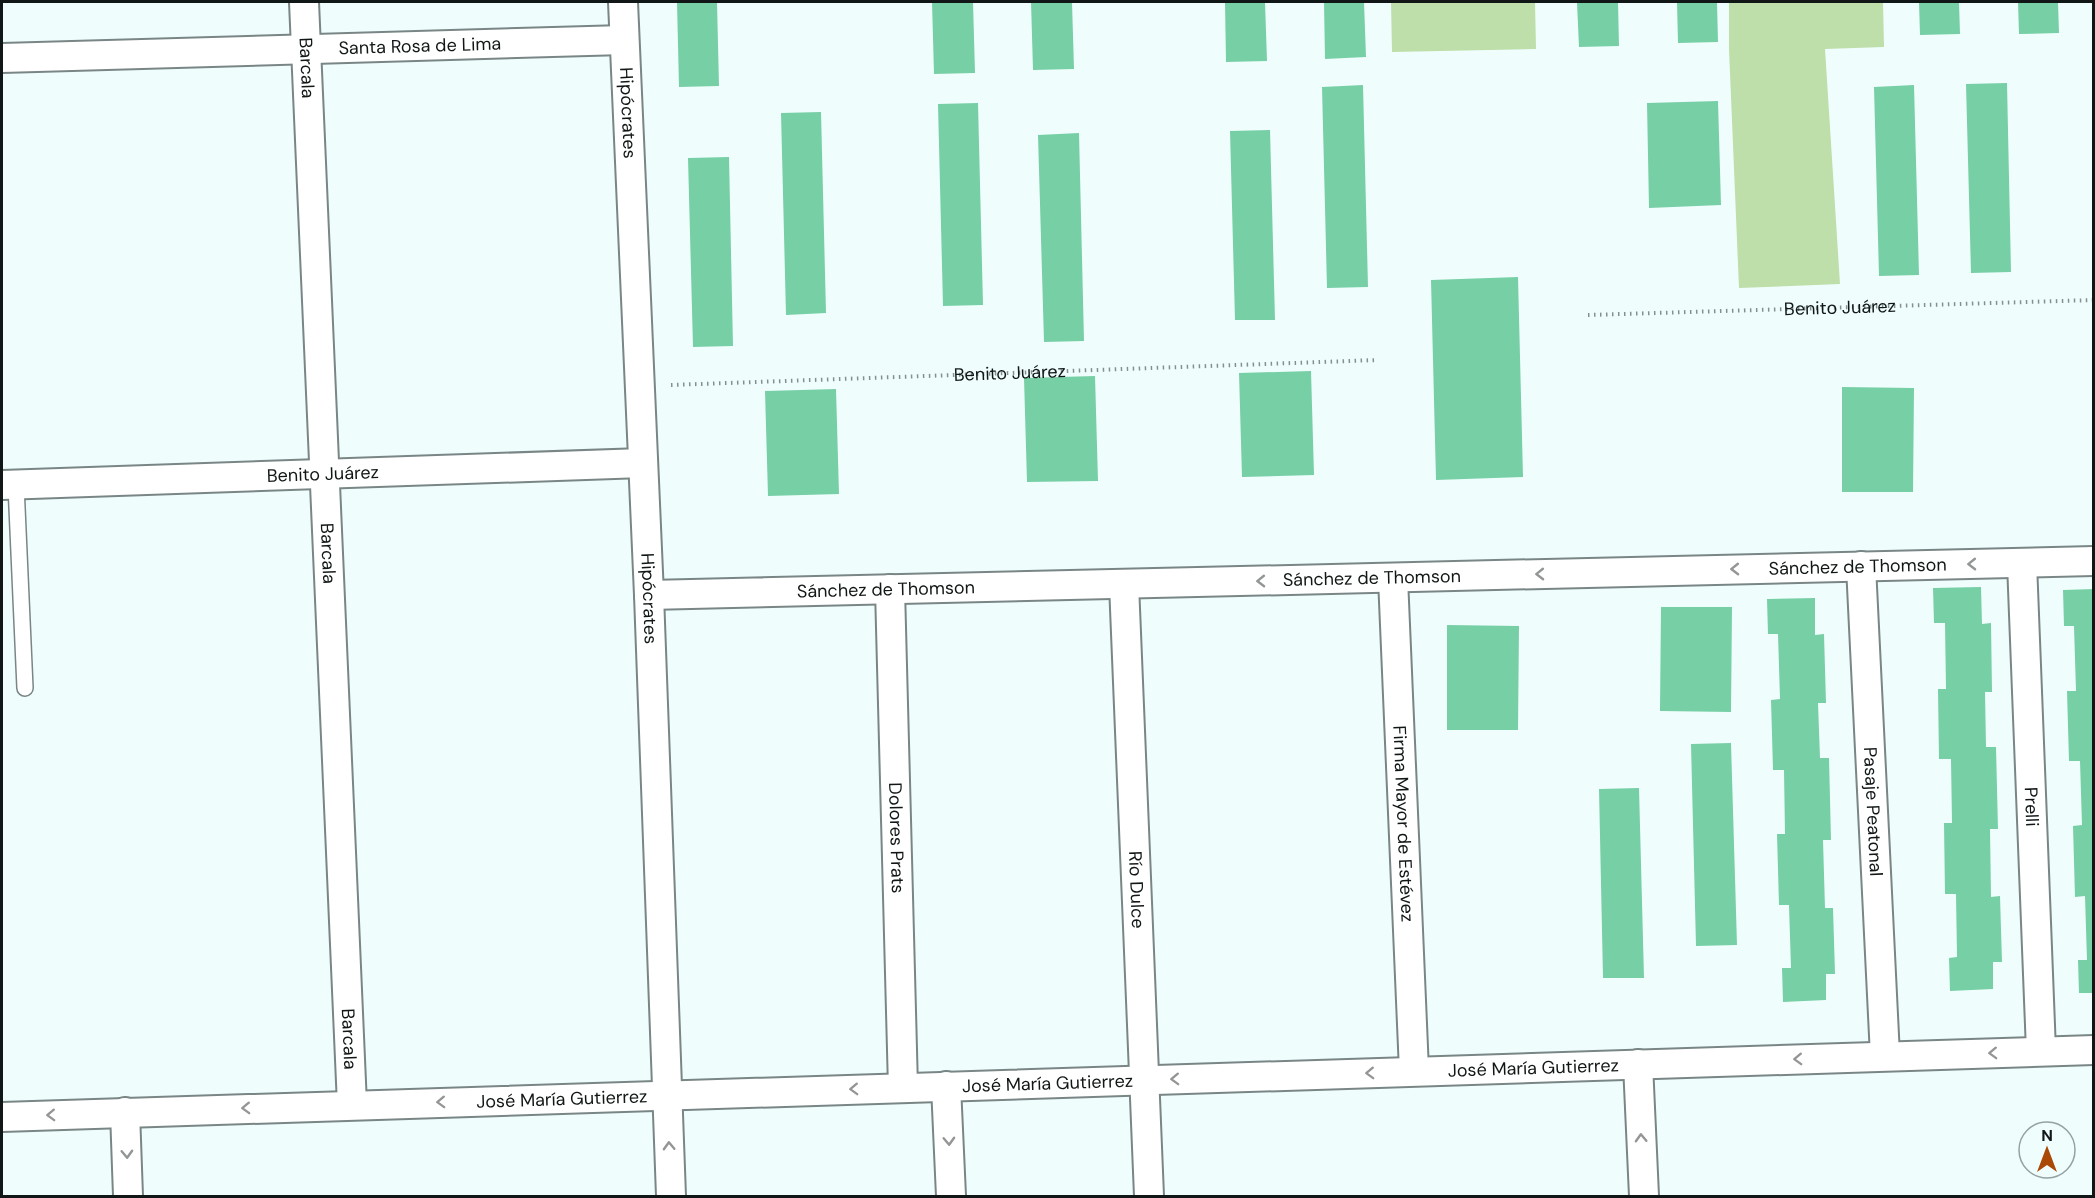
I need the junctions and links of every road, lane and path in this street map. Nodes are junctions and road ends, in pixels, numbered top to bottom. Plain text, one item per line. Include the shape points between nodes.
1 (304, 2) edge
2 (623, 2) edge
3 (624, 40) junction
4 (306, 49) junction
5 (2, 58) edge
6 (2094, 300) edge
7 (1587, 315) dead end
8 (1378, 360) dead end
9 (640, 387) junction
10 (644, 463) junction
11 (324, 473) junction
12 (9, 485) edge
13 (2094, 561) edge
14 (2022, 562) junction
15 (1862, 566) junction
16 (1393, 578) junction
17 (1124, 584) junction
18 (890, 590) junction
19 (649, 595) junction
20 (25, 688) dead end
21 (2094, 1050) edge
22 (2041, 1051) junction
23 (1885, 1056) junction
24 (1638, 1064) junction
25 (1414, 1071) junction
26 (1144, 1080) junction
27 (946, 1086) junction
28 (903, 1088) junction
29 (667, 1095) junction
30 (352, 1105) junction
31 (125, 1112) junction
32 (2, 1117) edge
33 (128, 1197) edge
34 (671, 1197) edge
35 (951, 1197) edge
36 (1149, 1197) edge
37 (1644, 1197) edge

1 - 4 street, Barcala
2 - 3 street, Hipócrates
3 - 4 street, Santa Rosa de Lima
3 - 9 street, Hipócrates
4 - 5 street, Santa Rosa de Lima
4 - 11 street, Barcala
6 - 7 path, Benito Juárez
8 - 9 path, Benito Juárez
9 - 10 street, Hipócrates
10 - 11 street, Benito Juárez
10 - 19 street, Hipócrates
11 - 12 street, Benito Juárez
11 - 30 street, Barcala
12 - 20 lane
13 - 14 street, Sánchez de Thomson
14 -> 15 street, Sánchez de Thomson
14 - 22 street, Prelli
15 -> 16 street, Sánchez de Thomson
15 - 23 street, Pasaje Peatonal
16 -> 17 street, Sánchez de Thomson
16 - 25 street, Firma Mayor de Estévez
17 - 18 street, Sánchez de Thomson
17 - 26 street, Río Dulce
18 - 19 street, Sánchez de Thomson
18 - 28 street, Dolores Prats
19 - 29 street, Hipócrates
21 - 22 street, José María Gutierrez
22 -> 23 street, José María Gutierrez
23 -> 24 street, José María Gutierrez
24 - 25 street, José María Gutierrez
37 -> 24 street
25 -> 26 street, José María Gutierrez
26 - 27 street, José María Gutierrez
26 - 36 street, Río Dulce
27 - 28 street, José María Gutierrez
27 -> 35 street
28 -> 29 street, José María Gutierrez
29 -> 30 street, José María Gutierrez
34 -> 29 street, Hipócrates
30 -> 31 street, José María Gutierrez
31 -> 32 street, José María Gutierrez
31 -> 33 street

